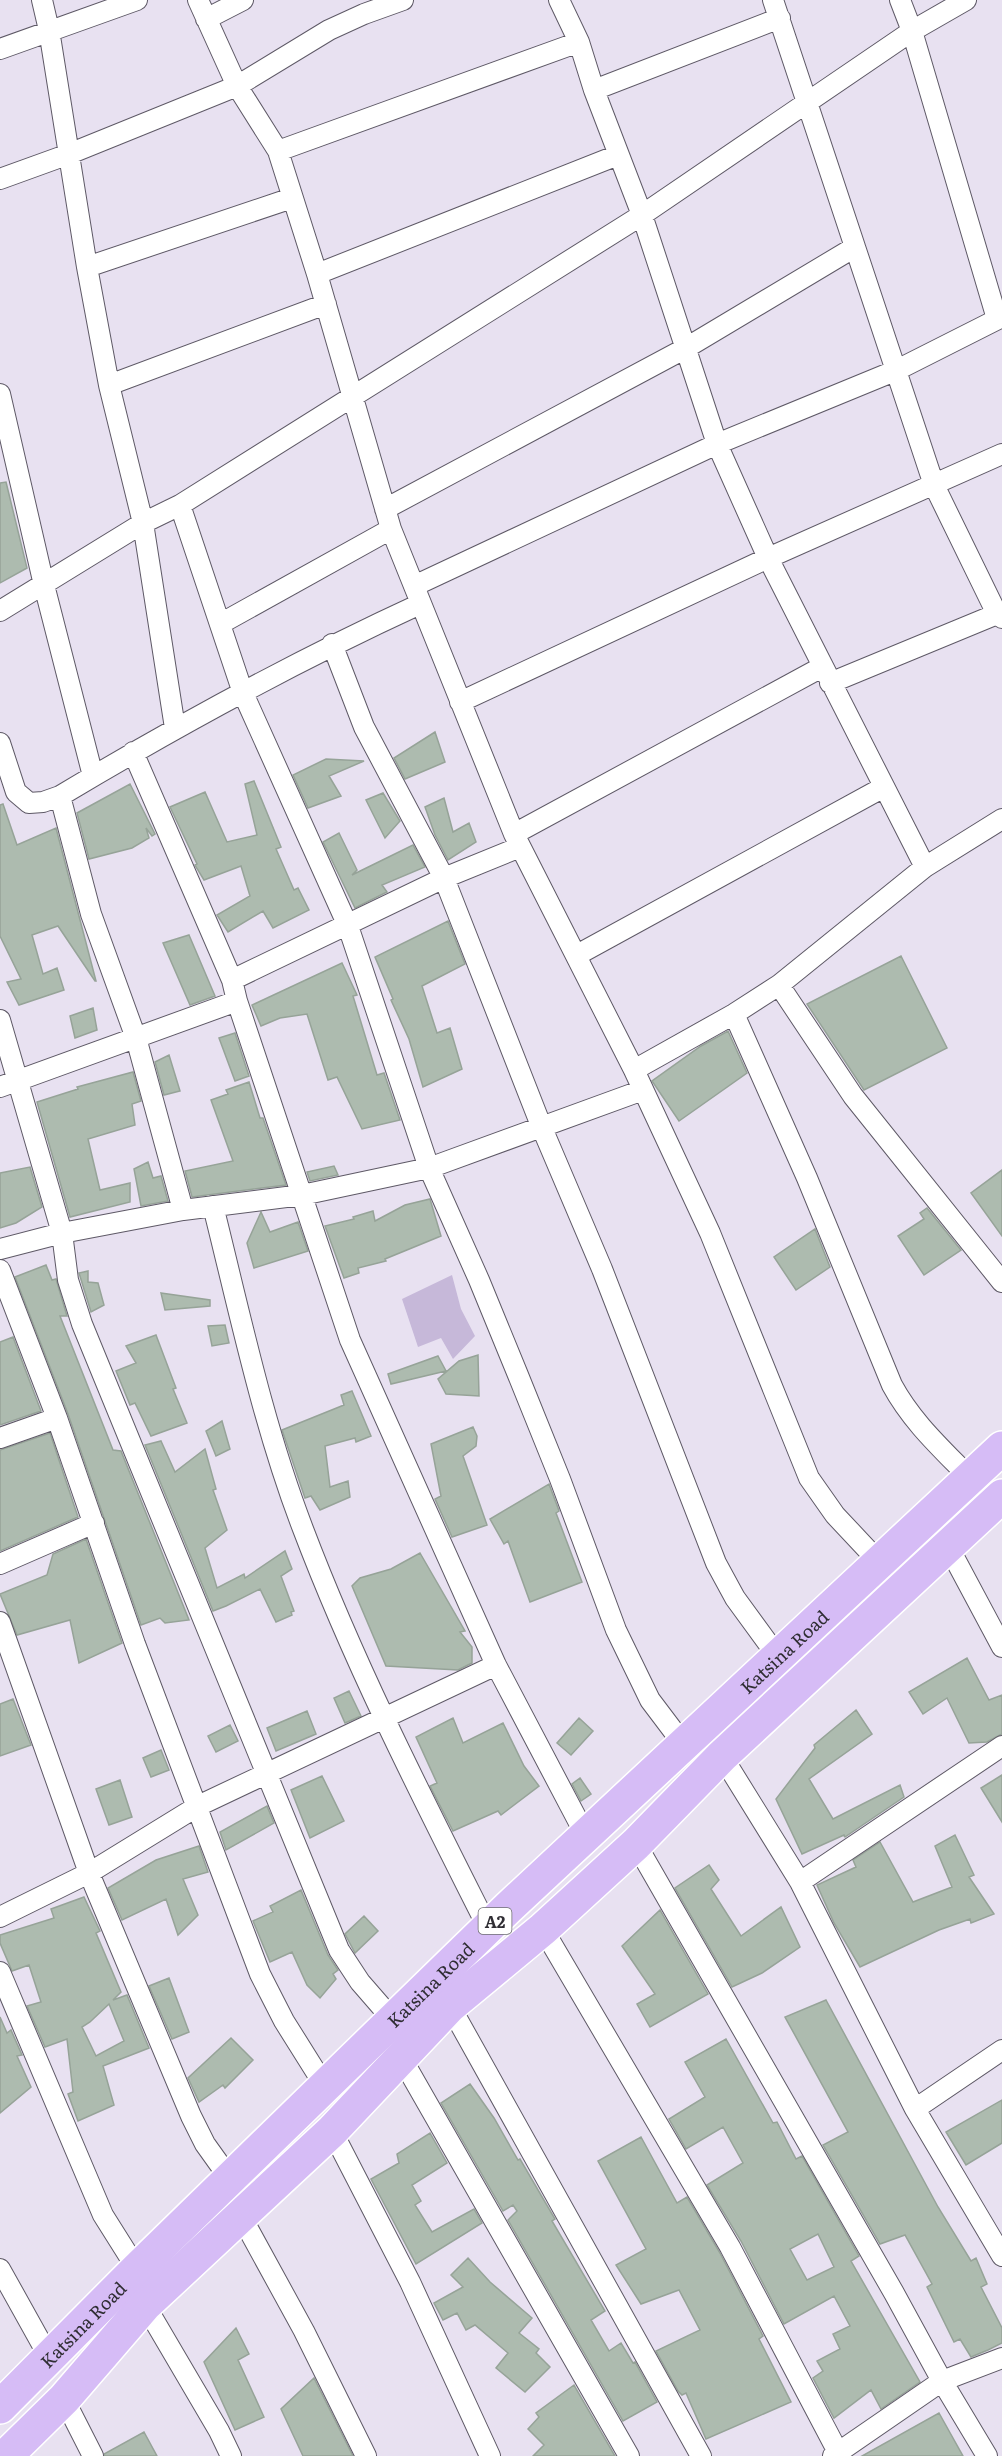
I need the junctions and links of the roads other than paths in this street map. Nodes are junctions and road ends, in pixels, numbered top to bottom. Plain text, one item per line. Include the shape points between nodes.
1 (42, 0) edge
2 (137, 0) edge
3 (198, 0) edge
4 (243, 0) edge
5 (403, 0) edge
6 (900, 0) edge
7 (966, 0) edge
8 (562, 1) edge
9 (777, 9) edge
10 (206, 19) junction
11 (49, 30) junction
12 (912, 31) junction
13 (579, 42) junction
14 (0, 49) edge
15 (237, 86) junction
16 (594, 90) junction
17 (807, 101) junction
18 (278, 152) junction
19 (69, 154) junction
20 (618, 155) junction
21 (0, 179) edge
22 (292, 198) junction
23 (642, 215) junction
24 (855, 248) junction
25 (87, 267) junction
26 (317, 274) junction
27 (326, 304) junction
28 (1000, 318) edge
29 (686, 348) junction
30 (897, 370) junction
31 (109, 385) junction
32 (0, 394) edge
33 (352, 396) junction
34 (717, 444) junction
35 (1002, 454) edge
36 (934, 484) junction
37 (180, 505) junction
38 (388, 519) junction
39 (143, 523) junction
40 (768, 558) junction
41 (44, 585) junction
42 (417, 595) junction
43 (0, 611) edge
44 (1000, 616) edge
45 (220, 624) junction
46 (332, 644) junction
47 (826, 675) junction
48 (243, 693) junction
49 (460, 702) junction
50 (175, 728) junction
51 (0, 743) edge
52 (134, 752) junction
53 (3, 766) edge
54 (93, 776) junction
55 (884, 787) junction
56 (60, 796) junction
57 (1002, 819) edge
58 (517, 841) junction
59 (925, 867) junction
60 (444, 878) junction
61 (348, 926) junction
62 (577, 955) junction
63 (232, 980) junction
64 (779, 985) junction
65 (237, 1002) junction
66 (734, 1014) junction
67 (0, 1020) edge
68 (136, 1038) junction
69 (634, 1070) junction
70 (20, 1081) junction
71 (0, 1087) edge
72 (643, 1090) junction
73 (542, 1128) junction
74 (429, 1168) junction
75 (302, 1195) junction
76 (213, 1206) junction
77 (183, 1210) junction
78 (62, 1233) junction
79 (0, 1249) edge
80 (0, 1270) edge
81 (1002, 1282) edge
82 (57, 1418) junction
83 (0, 1438) edge
84 (1002, 1448) edge
85 (970, 1478) junction
86 (1002, 1496) edge
87 (94, 1523) junction
88 (948, 1546) junction
89 (880, 1563) junction
90 (0, 1564) edge
91 (0, 1622) edge
92 (1002, 1647) edge
93 (778, 1657) junction
94 (496, 1665) junction
95 (383, 1720) junction
96 (684, 1744) junction
97 (1002, 1746) edge
98 (722, 1756) junction
99 (267, 1774) junction
100 (198, 1806) junction
101 (586, 1836) junction
102 (636, 1844) junction
103 (89, 1873) junction
104 (800, 1882) junction
105 (0, 1917) edge
106 (488, 1928) junction
107 (543, 1929) junction
108 (0, 1972) edge
109 (450, 2006) junction
110 (393, 2020) junction
111 (1002, 2050) edge
112 (402, 2059) junction
113 (326, 2088) junction
114 (915, 2109) junction
115 (332, 2131) junction
116 (230, 2179) junction
117 (241, 2217) junction
118 (1002, 2256) edge
119 (0, 2269) edge
120 (137, 2269) junction
121 (145, 2305) junction
122 (50, 2357) junction
123 (1002, 2358) edge
124 (942, 2381) junction
125 (64, 2399) junction
126 (0, 2407) edge
127 (837, 2455) edge
128 (6, 2456) edge
129 (93, 2456) edge
130 (231, 2456) edge
131 (366, 2456) edge
132 (490, 2456) edge
133 (629, 2456) edge
134 (701, 2456) edge
135 (987, 2456) edge

1 - 11 street
2 - 11 street
3 - 10 street
4 - 10 street
5 - 15 street via 329,30
6 - 12 street
7 - 12 street
8 - 13 street
9 - 16 street
9 - 17 street
10 - 15 street
11 - 14 street
11 - 19 street
12 - 17 street
12 - 28 street
13 - 16 street
13 - 18 street
15 - 18 street
15 - 19 street
16 - 20 street
17 - 23 street
17 - 24 street
18 - 22 street
19 - 21 street
19 - 25 street
20 - 23 street
20 - 26 street
22 - 25 street
22 - 26 street
23 - 29 street
23 - 33 street
24 - 29 street
24 - 30 street
25 - 31 street
26 - 27 street
27 - 31 street
27 - 33 street
28 - 30 street
29 - 34 street
29 - 38 street
30 - 34 street
30 - 36 street
31 - 39 street
32 - 41 street
33 - 37 street
33 - 38 street
34 - 40 street
34 - 42 street
35 - 36 street
36 - 40 street
36 - 44 street
37 - 39 street
37 - 45 street
38 - 42 street
38 - 45 street
39 - 41 street
39 - 50 street
40 - 47 street
40 - 49 street
41 - 43 street
41 - 54 street
42 - 46 street
42 - 49 street
44 - 47 street
45 - 48 street
46 - 48 street
46 - 60 street via 364,727
47 - 55 street
47 - 58 street
48 - 50 street
48 - 61 street
49 - 58 street
50 - 52 street
51 - 53 street
52 - 54 street
52 - 63 street
53 - 56 street via 16,792 29,803
54 - 56 street
55 - 59 street
55 - 62 street
56 - 68 street via 91,914
57 - 59 street
58 - 60 street
58 - 62 street
59 - 64 street
60 - 61 street
60 - 73 street
61 - 63 street
61 - 74 street
62 - 69 street
63 - 65 street
64 - 66 street
64 - 81 street via 853,1096
65 - 68 street
65 - 75 street
66 - 69 street
66 - 85 street via 892,1385 918,1426
67 - 70 street
68 - 70 street
68 - 77 street
69 - 72 street
70 - 71 street
70 - 78 street
72 - 73 street
72 - 89 street via 710,1233 809,1478
73 - 74 street
73 - 93 street via 602,1269 716,1563 735,1598
74 - 75 street
74 - 96 street via 518,1375 630,1663 650,1700
75 - 76 street
75 - 94 street via 350,1340
76 - 77 street
76 - 95 street via 272,1439 303,1529
77 - 78 street
78 - 79 street
78 - 99 street via 68,1280 82,1324
80 - 82 street
82 - 83 street
82 - 87 street
84 - 85 highway, Katsina Road / A2
85 - 89 highway, Katsina Road / A2
86 - 88 highway, Katsina Road / A2
87 - 90 street
87 - 100 street via 135,1644
88 - 92 street
88 - 98 highway, Katsina Road / A2
89 - 93 highway, Katsina Road / A2
91 - 103 street
93 - 96 highway, Katsina Road / A2
94 - 95 street
94 - 101 street
95 - 99 street
95 - 106 street
96 - 101 highway, Katsina Road / A2
97 - 104 street
98 - 102 highway, Katsina Road / A2
98 - 104 street
99 - 100 street
99 - 110 street via 339,1950
100 - 103 street
100 - 113 street via 260,1974
101 - 106 highway, Katsina Road / A2
102 - 107 highway, Katsina Road / A2
102 - 124 street
103 - 105 street
103 - 116 street via 191,2116
104 - 114 street
106 - 110 highway, Katsina Road / A2
107 - 109 highway, Katsina Road / A2
107 - 127 street via 730,2247
108 - 120 street via 103,2215
109 - 112 highway, Katsina Road / A2
109 - 134 street
110 - 113 highway, Katsina Road / A2
111 - 114 street
112 - 115 highway, Katsina Road / A2
112 - 133 street
113 - 116 highway, Katsina Road / A2
114 - 118 street
115 - 117 highway, Katsina Road / A2
115 - 132 street via 410,2282
116 - 120 highway, Katsina Road / A2
117 - 121 highway, Katsina Road / A2
117 - 131 street
119 - 122 street
120 - 122 highway, Katsina Road / A2
121 - 125 highway, Katsina Road / A2
121 - 130 street
122 - 126 highway, Katsina Road / A2
123 - 124 street
124 - 127 street
124 - 135 street
125 - 128 highway, Katsina Road / A2
125 - 129 street

